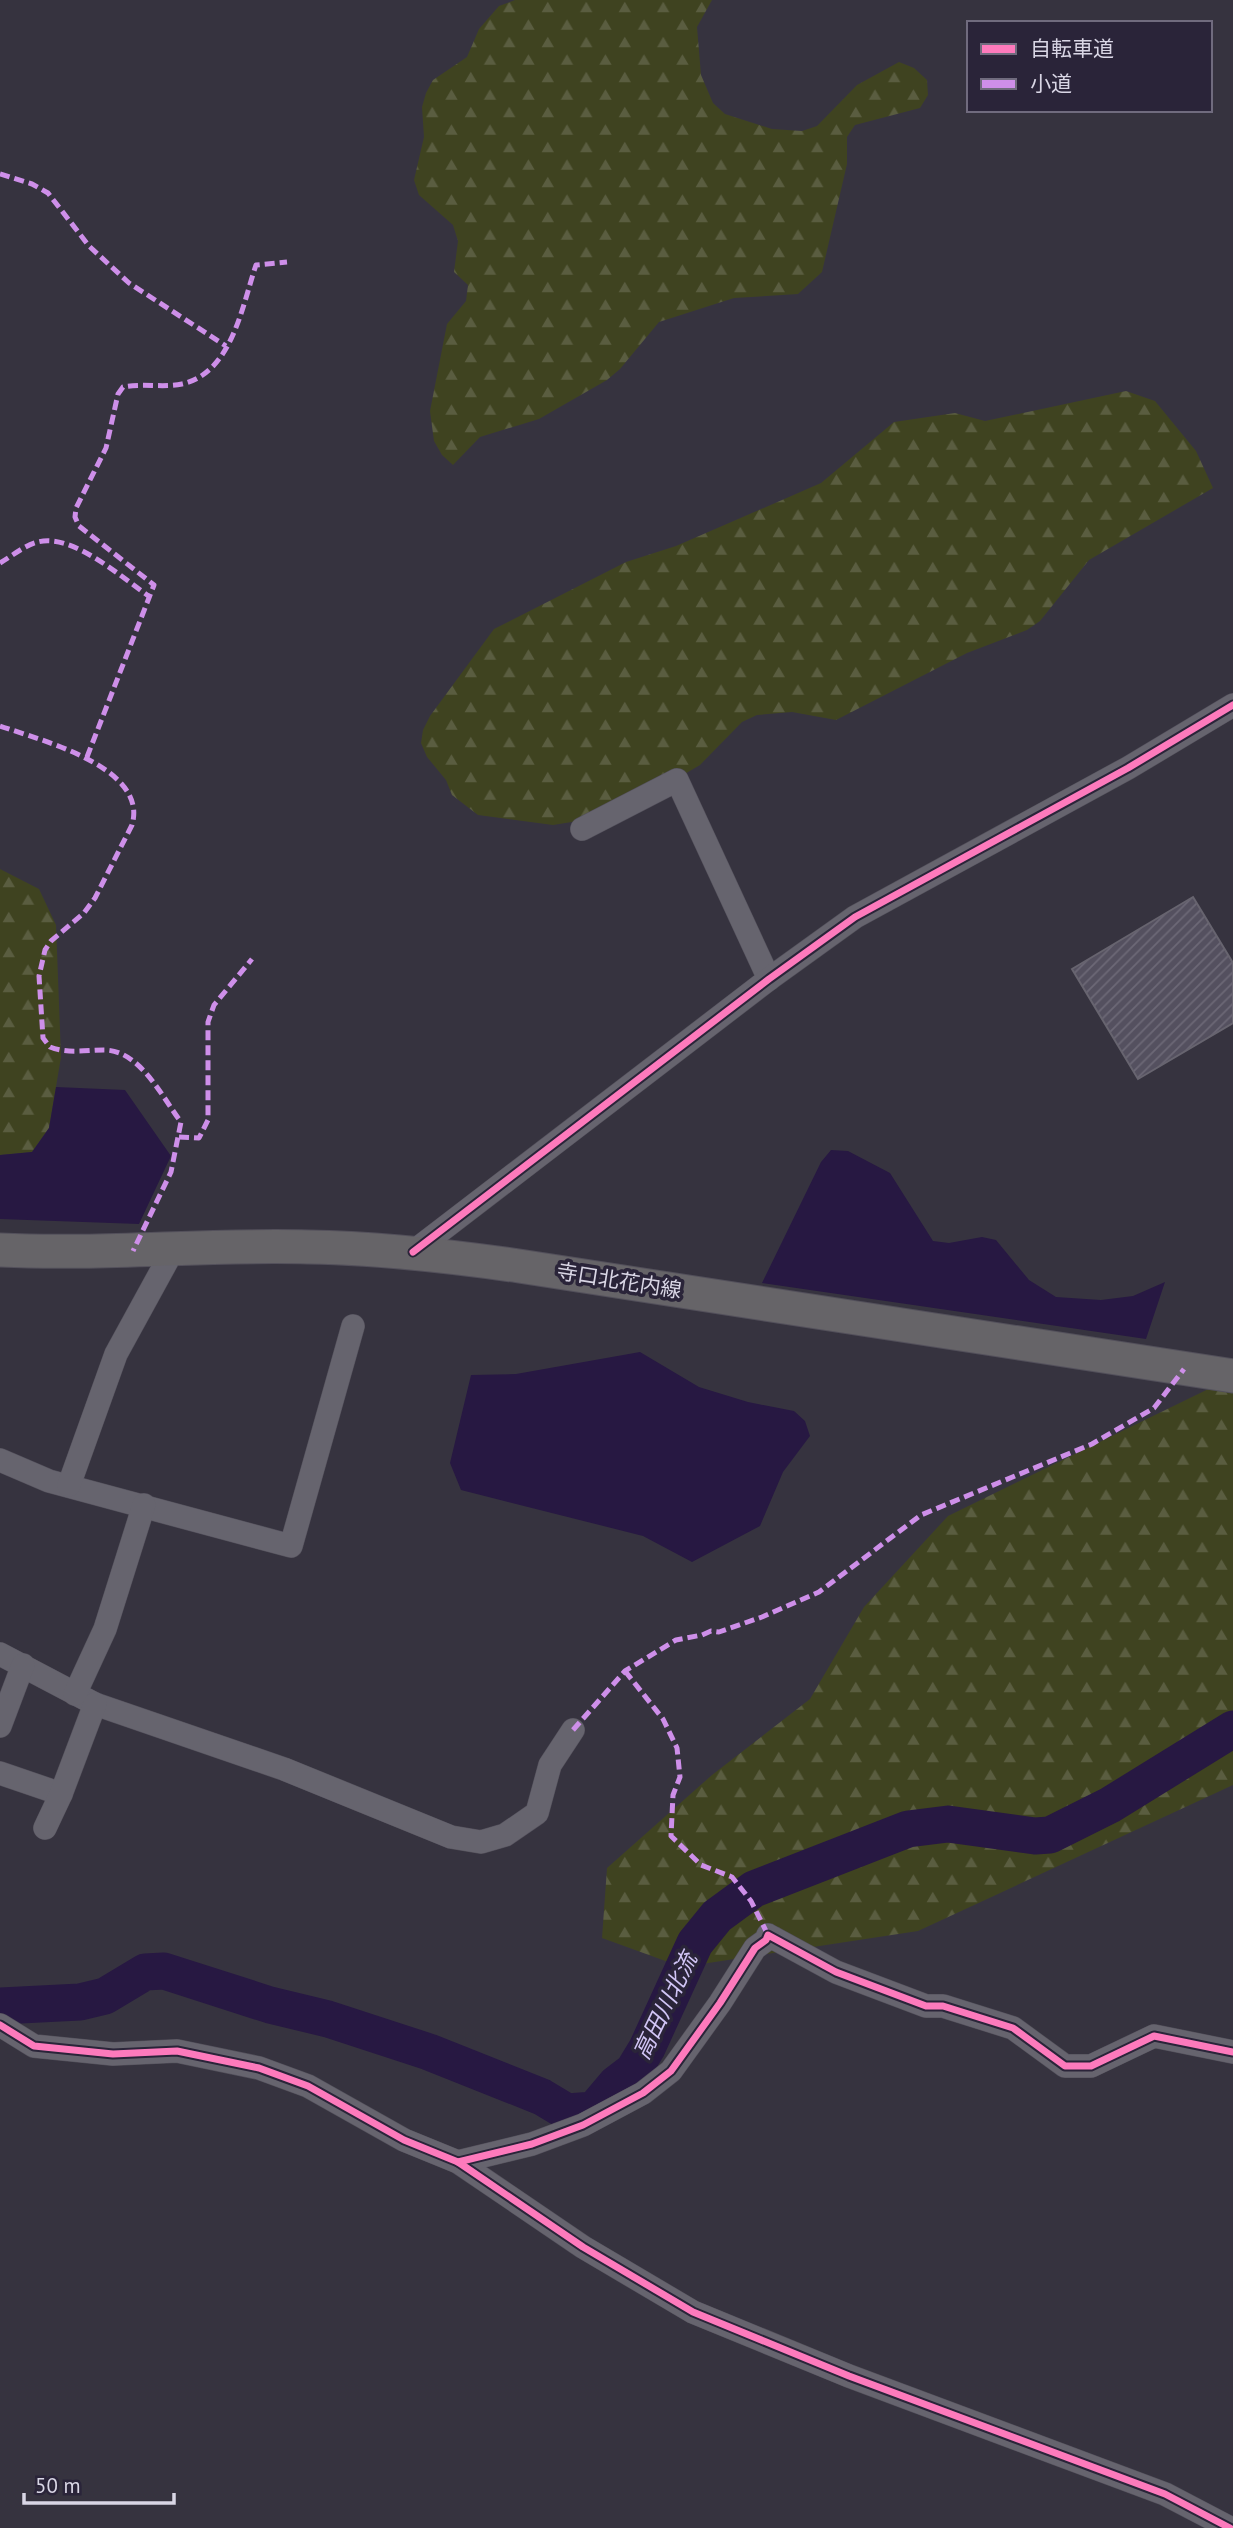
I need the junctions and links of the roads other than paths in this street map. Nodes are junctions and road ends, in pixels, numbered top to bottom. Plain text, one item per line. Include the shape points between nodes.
1 (1233, 705) edge
2 (582, 829) dead end
3 (769, 979) junction
4 (0, 1250) edge
5 (173, 1250) junction
6 (413, 1252) junction
7 (353, 1326) dead end
8 (1233, 1376) edge
9 (0, 1460) edge
10 (69, 1485) junction
11 (144, 1506) junction
12 (0, 1654) edge
13 (23, 1665) junction
14 (85, 1699) junction
15 (0, 1726) edge
16 (573, 1730) dead end
17 (0, 1773) edge
18 (61, 1794) junction
19 (45, 1828) dead end
20 (4, 2037) edge
21 (1233, 2052) edge
22 (458, 2162) junction
23 (1230, 2528) edge

1 - 3 street via 1128,768 855,917
2 - 3 street via 677,780
3 - 6 street
4 - 5 main road, 寺口北花内線
5 - 6 main road, 寺口北花内線 via 306,1247
5 - 10 street via 116,1354
6 - 8 main road, 寺口北花内線
7 - 11 street via 291,1546
9 - 10 street
10 - 11 street
11 - 14 street
12 - 13 street
13 - 14 street
13 - 15 street
14 - 16 street via 284,1769 451,1837 481,1842 505,1835 537,1813 550,1765
14 - 18 street
17 - 18 street
18 - 19 street
20 - 22 street via 34,2046 113,2054 177,2051 259,2068 308,2087 404,2140
21 - 22 street via 1154,2036 1091,2066 1065,2066 1013,2028 943,2006 926,2006 836,1972 768,1935 671,2071 643,2093 545,2140
22 - 23 street via 583,2247 693,2312 849,2376 1165,2494

